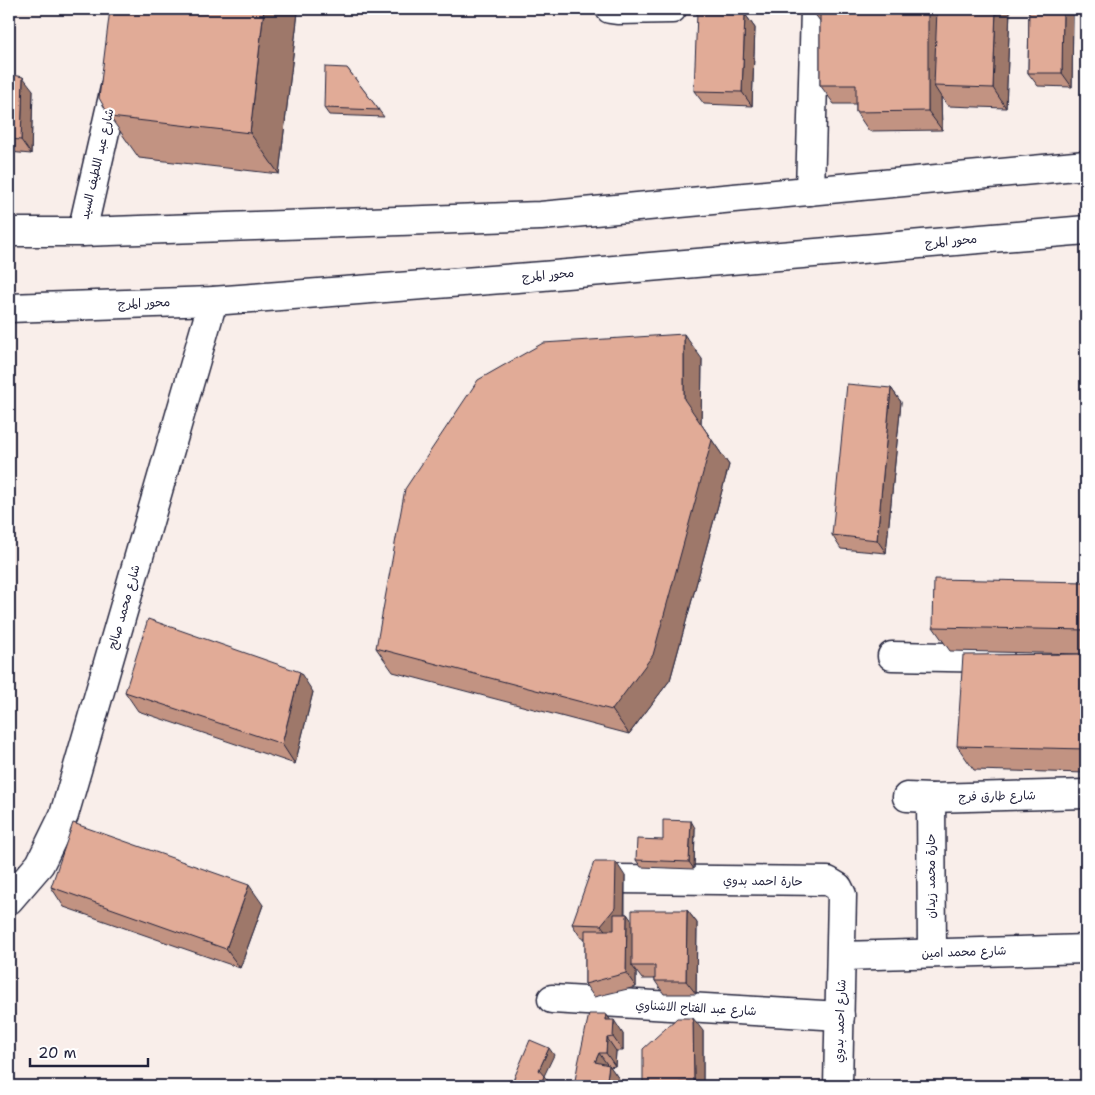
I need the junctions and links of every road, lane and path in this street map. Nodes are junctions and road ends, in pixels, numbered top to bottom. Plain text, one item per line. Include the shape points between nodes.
1 (133, 9) edge
2 (610, 9) edge
3 (672, 9) edge
4 (814, 9) edge
5 (1086, 165) edge
6 (810, 191) junction
7 (1086, 230) edge
8 (9, 232) edge
9 (82, 232) junction
10 (213, 301) junction
11 (9, 308) edge
12 (892, 656) dead end
13 (1028, 659) edge
14 (1086, 794) edge
15 (919, 797) joint
16 (616, 879) edge
17 (9, 900) edge
18 (1086, 949) edge
19 (932, 953) junction
20 (842, 956) junction
21 (552, 999) dead end
22 (840, 1016) junction
23 (838, 1086) edge

1 - 9 street, شارع عبد اللطيف السيد
2 - 3 street
4 - 6 street
5 - 6 street
6 - 9 street via 541,216
7 - 10 street, محور المرج
8 - 9 street
10 - 11 street, محور المرج
10 - 17 street, شارع محمد صالح via 64,815 40,864
12 - 13 street
14 - 15 street, شارع طارق فرج
15 - 19 street, حارة محمد زيدان
16 - 20 street, حارة احمد بدوي via 828,881 838,887 842,896
18 - 19 street, شارع محمد امين
19 - 20 street, شارع محمد امين
20 - 22 street, شارع احمد بدوي
21 - 22 street, شارع عبد الفتاح الاشناوي
22 - 23 street, شارع احمد بدوي

